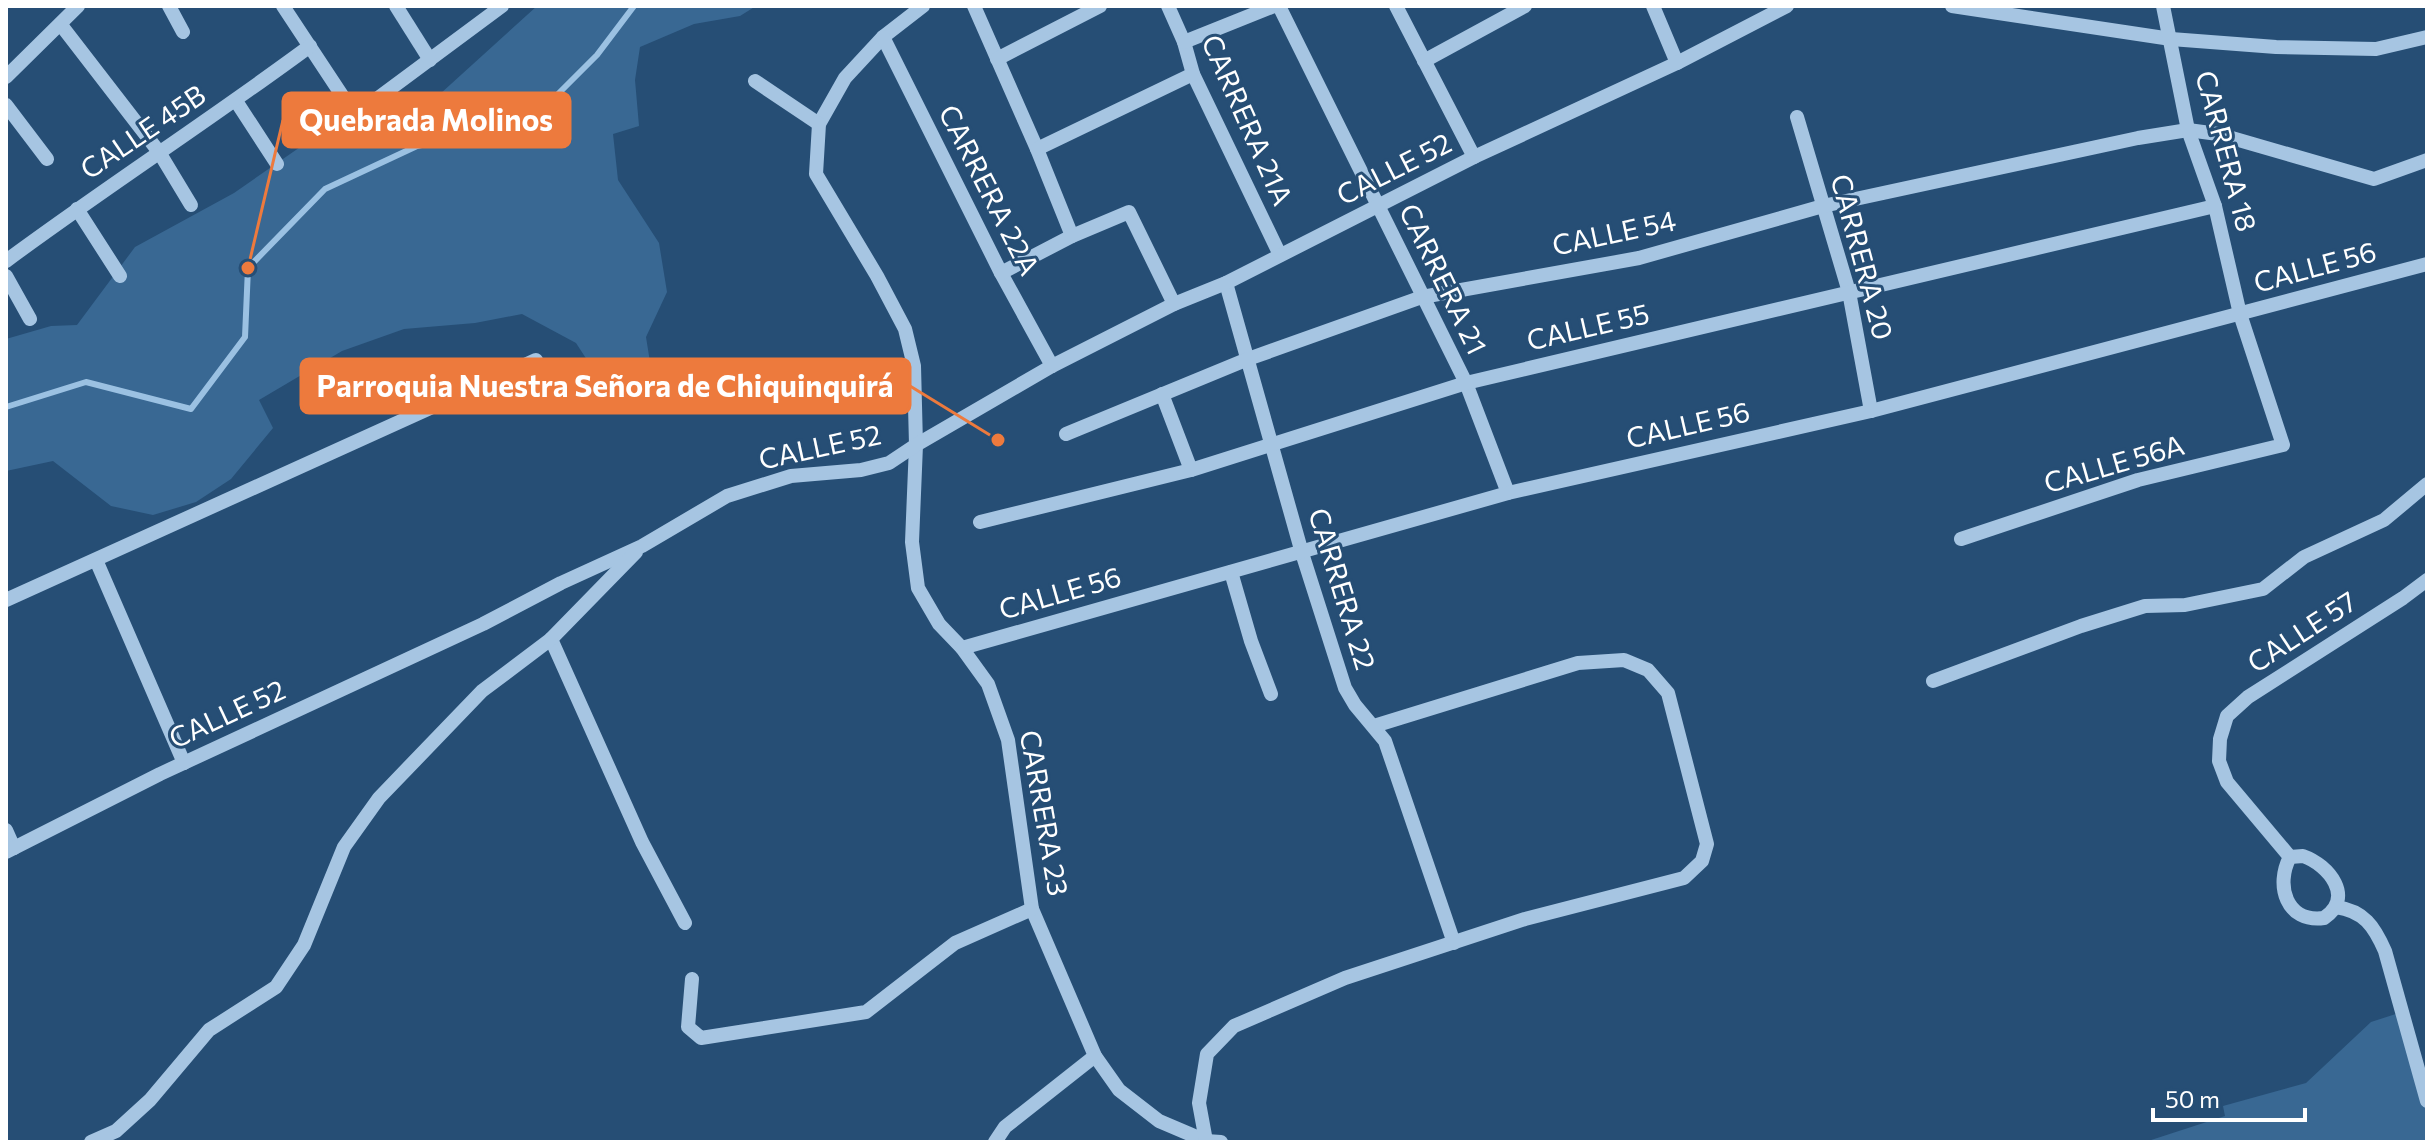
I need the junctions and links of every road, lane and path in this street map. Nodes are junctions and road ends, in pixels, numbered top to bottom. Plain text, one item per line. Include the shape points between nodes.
1 (78, 6) edge
2 (169, 6) edge
3 (283, 6) edge
4 (396, 6) edge
5 (502, 6) edge
6 (923, 6) edge
7 (974, 6) edge
8 (1100, 6) edge
9 (1168, 6) edge
10 (1277, 6) edge
11 (1396, 6) edge
12 (1525, 6) edge
13 (1653, 6) edge
14 (1787, 6) edge
15 (1952, 6) edge
16 (2163, 6) edge
17 (1766, 11) edge
18 (1500, 12) edge
19 (61, 25) junction
20 (183, 32) dead end
21 (883, 37) junction
22 (2427, 37) edge
23 (2171, 39) junction
24 (1184, 42) junction
25 (310, 46) junction
26 (997, 59) junction
27 (430, 60) junction
28 (1424, 61) junction
29 (1677, 63) junction
30 (1193, 74) junction
31 (6, 77) edge
32 (755, 81) dead end
33 (236, 101) junction
34 (6, 105) edge
35 (1797, 117) dead end
36 (819, 124) junction
37 (2188, 130) junction
38 (1037, 149) junction
39 (159, 152) junction
40 (1474, 157) junction
41 (47, 159) dead end
42 (2427, 160) edge
43 (277, 164) dead end
44 (191, 205) dead end
45 (1823, 206) junction
46 (2215, 206) junction
47 (1379, 207) junction
48 (77, 209) junction
49 (1072, 236) junction
50 (1280, 255) junction
51 (6, 261) edge
52 (2427, 264) edge
53 (1001, 273) junction
54 (6, 276) edge
55 (120, 276) dead end
56 (1226, 283) junction
57 (1849, 292) junction
58 (1422, 297) junction
59 (1174, 304) junction
60 (2240, 314) junction
61 (30, 319) dead end
62 (1248, 359) junction
63 (536, 360) dead end
64 (1052, 366) junction
65 (1466, 383) junction
66 (1162, 394) junction
67 (1871, 411) junction
68 (1066, 434) dead end
69 (1273, 444) junction
70 (916, 445) junction
71 (2283, 445) joint
72 (1191, 470) junction
73 (2427, 484) edge
74 (1508, 493) junction
75 (980, 522) dead end
76 (1961, 539) dead end
77 (642, 546) junction
78 (1302, 553) junction
79 (96, 560) junction
80 (1231, 572) junction
81 (2427, 580) edge
82 (6, 600) edge
83 (551, 639) junction
84 (962, 648) junction
85 (1933, 681) dead end
86 (1271, 694) dead end
87 (1374, 726) junction
88 (184, 763) junction
89 (6, 830) edge
90 (10, 850) edge
91 (2290, 857) junction
92 (2336, 907) junction
93 (1032, 909) junction
94 (685, 923) dead end
95 (1454, 943) junction
96 (692, 979) dead end
97 (1095, 1056) junction
98 (2427, 1101) edge
99 (1206, 1141) edge
100 (91, 1142) edge
101 (995, 1142) edge
102 (1221, 1142) edge

1 - 19 street
2 - 20 street
3 - 25 street
4 - 27 street
5 - 27 street
6 - 21 street
7 - 26 street
8 - 26 street
9 - 24 street, CARRERA 21A
10 - 24 street
10 - 47 street, CARRERA 21
11 - 28 street
12 - 18 street
13 - 29 street
14 - 17 street, CALLE 52
15 - 23 street
16 - 23 street, CARRERA 18
17 - 29 street, CALLE 52
18 - 28 street
19 - 31 street
19 - 39 street
21 - 36 street via 845,78
21 - 53 street, CARRERA 22A
22 - 23 street via 2376,49
23 - 37 street, CARRERA 18
24 - 30 street, CARRERA 21A
25 - 27 street via 355,115
25 - 33 street, CALLE 45B
26 - 38 street
28 - 40 street
29 - 40 street, CALLE 52
30 - 38 street
30 - 50 street, CARRERA 21A
32 - 36 street
33 - 39 street, CALLE 45B
33 - 43 street
34 - 41 street
35 - 45 street, CARRERA 20
36 - 70 street, CARRERA 23 via 816,174 905,329 914,366
37 - 42 street, CALLE 54 via 2374,179
37 - 45 street, CALLE 54
37 - 46 street, CARRERA 18
38 - 49 street
39 - 44 street
39 - 48 street, CALLE 45B
40 - 47 street, CALLE 52
45 - 57 street, CARRERA 20
45 - 58 street, CALLE 54 via 1639,258
46 - 57 street, CALLE 55
46 - 60 street, CARRERA 18
47 - 50 street, CALLE 52
47 - 58 street, CARRERA 21
48 - 51 street, CALLE 45B
48 - 55 street
49 - 53 street
49 - 59 street via 1129,212
50 - 56 street, CALLE 52
52 - 60 street, CALLE 56
53 - 64 street, CARRERA 22A
54 - 61 street
56 - 59 street, CALLE 52
56 - 62 street, CARRERA 22
57 - 65 street, CALLE 55
57 - 67 street, CARRERA 20
58 - 62 street, CALLE 54
58 - 65 street, CARRERA 21
59 - 64 street, CALLE 52
60 - 67 street, CALLE 56
60 - 71 street, CARRERA 18
62 - 66 street, CALLE 54
62 - 69 street, CARRERA 22
63 - 79 street
64 - 70 street, CALLE 52
65 - 69 street, CALLE 55
65 - 74 street, CARRERA 21
66 - 68 street, CALLE 54
66 - 72 street
67 - 74 street, CALLE 56
69 - 72 street, CALLE 55
69 - 78 street, CARRERA 22
70 - 77 street, CALLE 52 via 889,463 791,476 727,496
70 - 84 street, CARRERA 23 via 912,542 918,588 939,624
71 - 76 street, CALLE 56A via 2138,480
72 - 75 street, CALLE 55
73 - 85 street via 2384,520 2304,557 2263,589 2185,605 2145,606
74 - 78 street, CALLE 56
77 - 83 street
77 - 88 street, CALLE 52
78 - 80 street, CALLE 56
78 - 87 street, CARRERA 22 via 1345,688
79 - 82 street
79 - 88 street
80 - 84 street, CALLE 56
80 - 86 street
81 - 91 street, CALLE 57 via 2227,716 2219,761 2227,782
83 - 94 street via 642,842
83 - 100 street via 482,691 379,798 344,847 304,945 276,987 209,1030 150,1100 116,1131
84 - 93 street, CARRERA 23 via 988,684 1008,740
87 - 95 street, CARRERA 22 via 1385,741
87 - 95 street via 1578,663 1624,660 1648,670 1668,693 1707,844 1702,861 1684,878
88 - 90 street, CALLE 52
89 - 90 street
91 - 92 street via 2316,860 2327,869 2334,880
91 - 92 street via 2282,885 2295,910 2316,919
92 - 98 street via 2353,909 2378,934
93 - 96 street via 955,943 866,1012 701,1038 688,1027
93 - 97 street, CARRERA 23
95 - 99 street via 1345,978 1234,1026 1207,1054 1199,1103
97 - 99 street, CARRERA 23 via 1119,1090 1139,1107
97 - 101 street via 1005,1127
99 - 102 street, CARRERA 23

